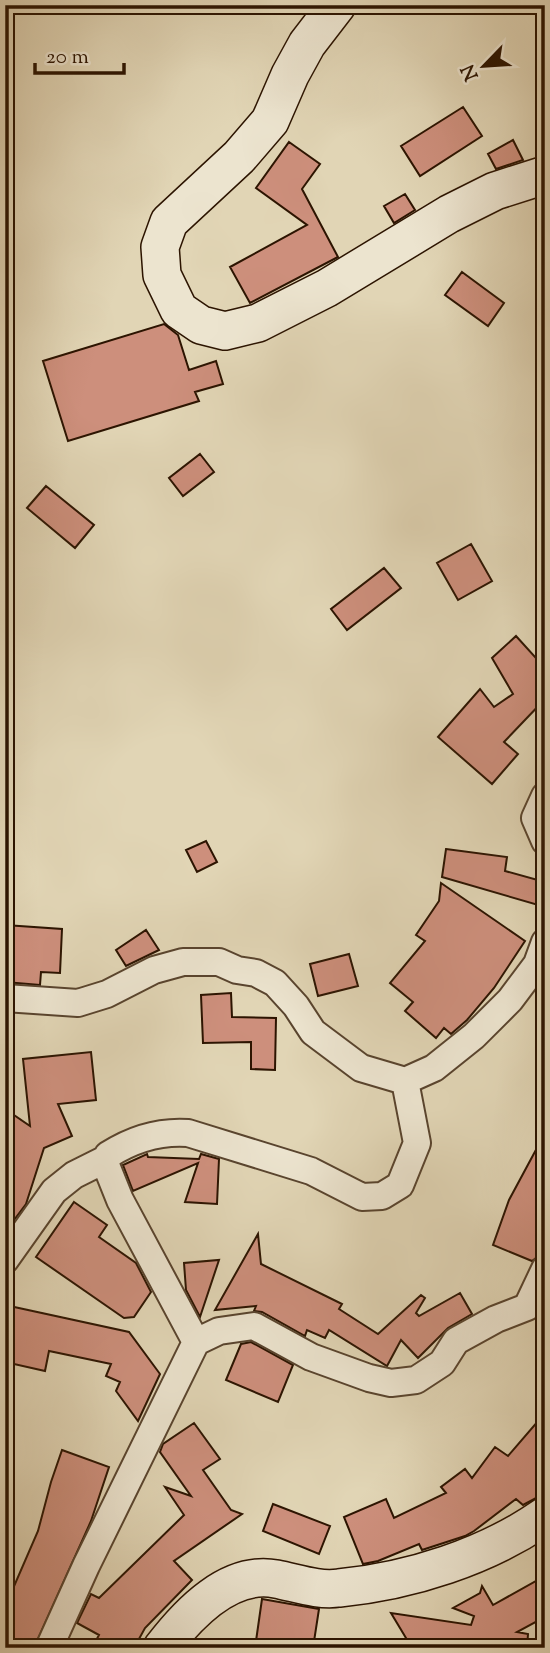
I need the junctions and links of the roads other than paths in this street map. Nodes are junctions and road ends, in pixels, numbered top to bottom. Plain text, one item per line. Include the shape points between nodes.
1 (337, 5) edge
2 (545, 175) edge
3 (545, 796) edge
4 (545, 841) edge
5 (542, 957) edge
6 (5, 998) edge
7 (405, 1081) junction
8 (106, 1159) junction
9 (5, 1260) edge
10 (545, 1269) edge
11 (196, 1342) junction
12 (545, 1516) edge
13 (49, 1648) edge
14 (162, 1648) edge

1 - 2 street via 307,44 270,121 239,157 169,222 160,247 163,275 178,310 201,325 225,331 258,323 327,288 450,214 495,191
3 - 4 street via 535,818
5 - 7 street via 510,1000 474,1036 434,1068
6 - 7 street via 78,1003 183,962 219,962 275,984 313,1032 361,1069
7 - 8 street via 418,1143 400,1185 382,1196 362,1197 311,1171 188,1133 145,1136
8 - 9 street via 54,1191
8 - 11 street via 120,1200
10 - 11 street via 527,1307 456,1341 442,1363 416,1380 369,1378 311,1357 254,1326 219,1331
11 - 13 street
12 - 14 street via 485,1548 377,1583 335,1589 272,1578 244,1580 199,1608

